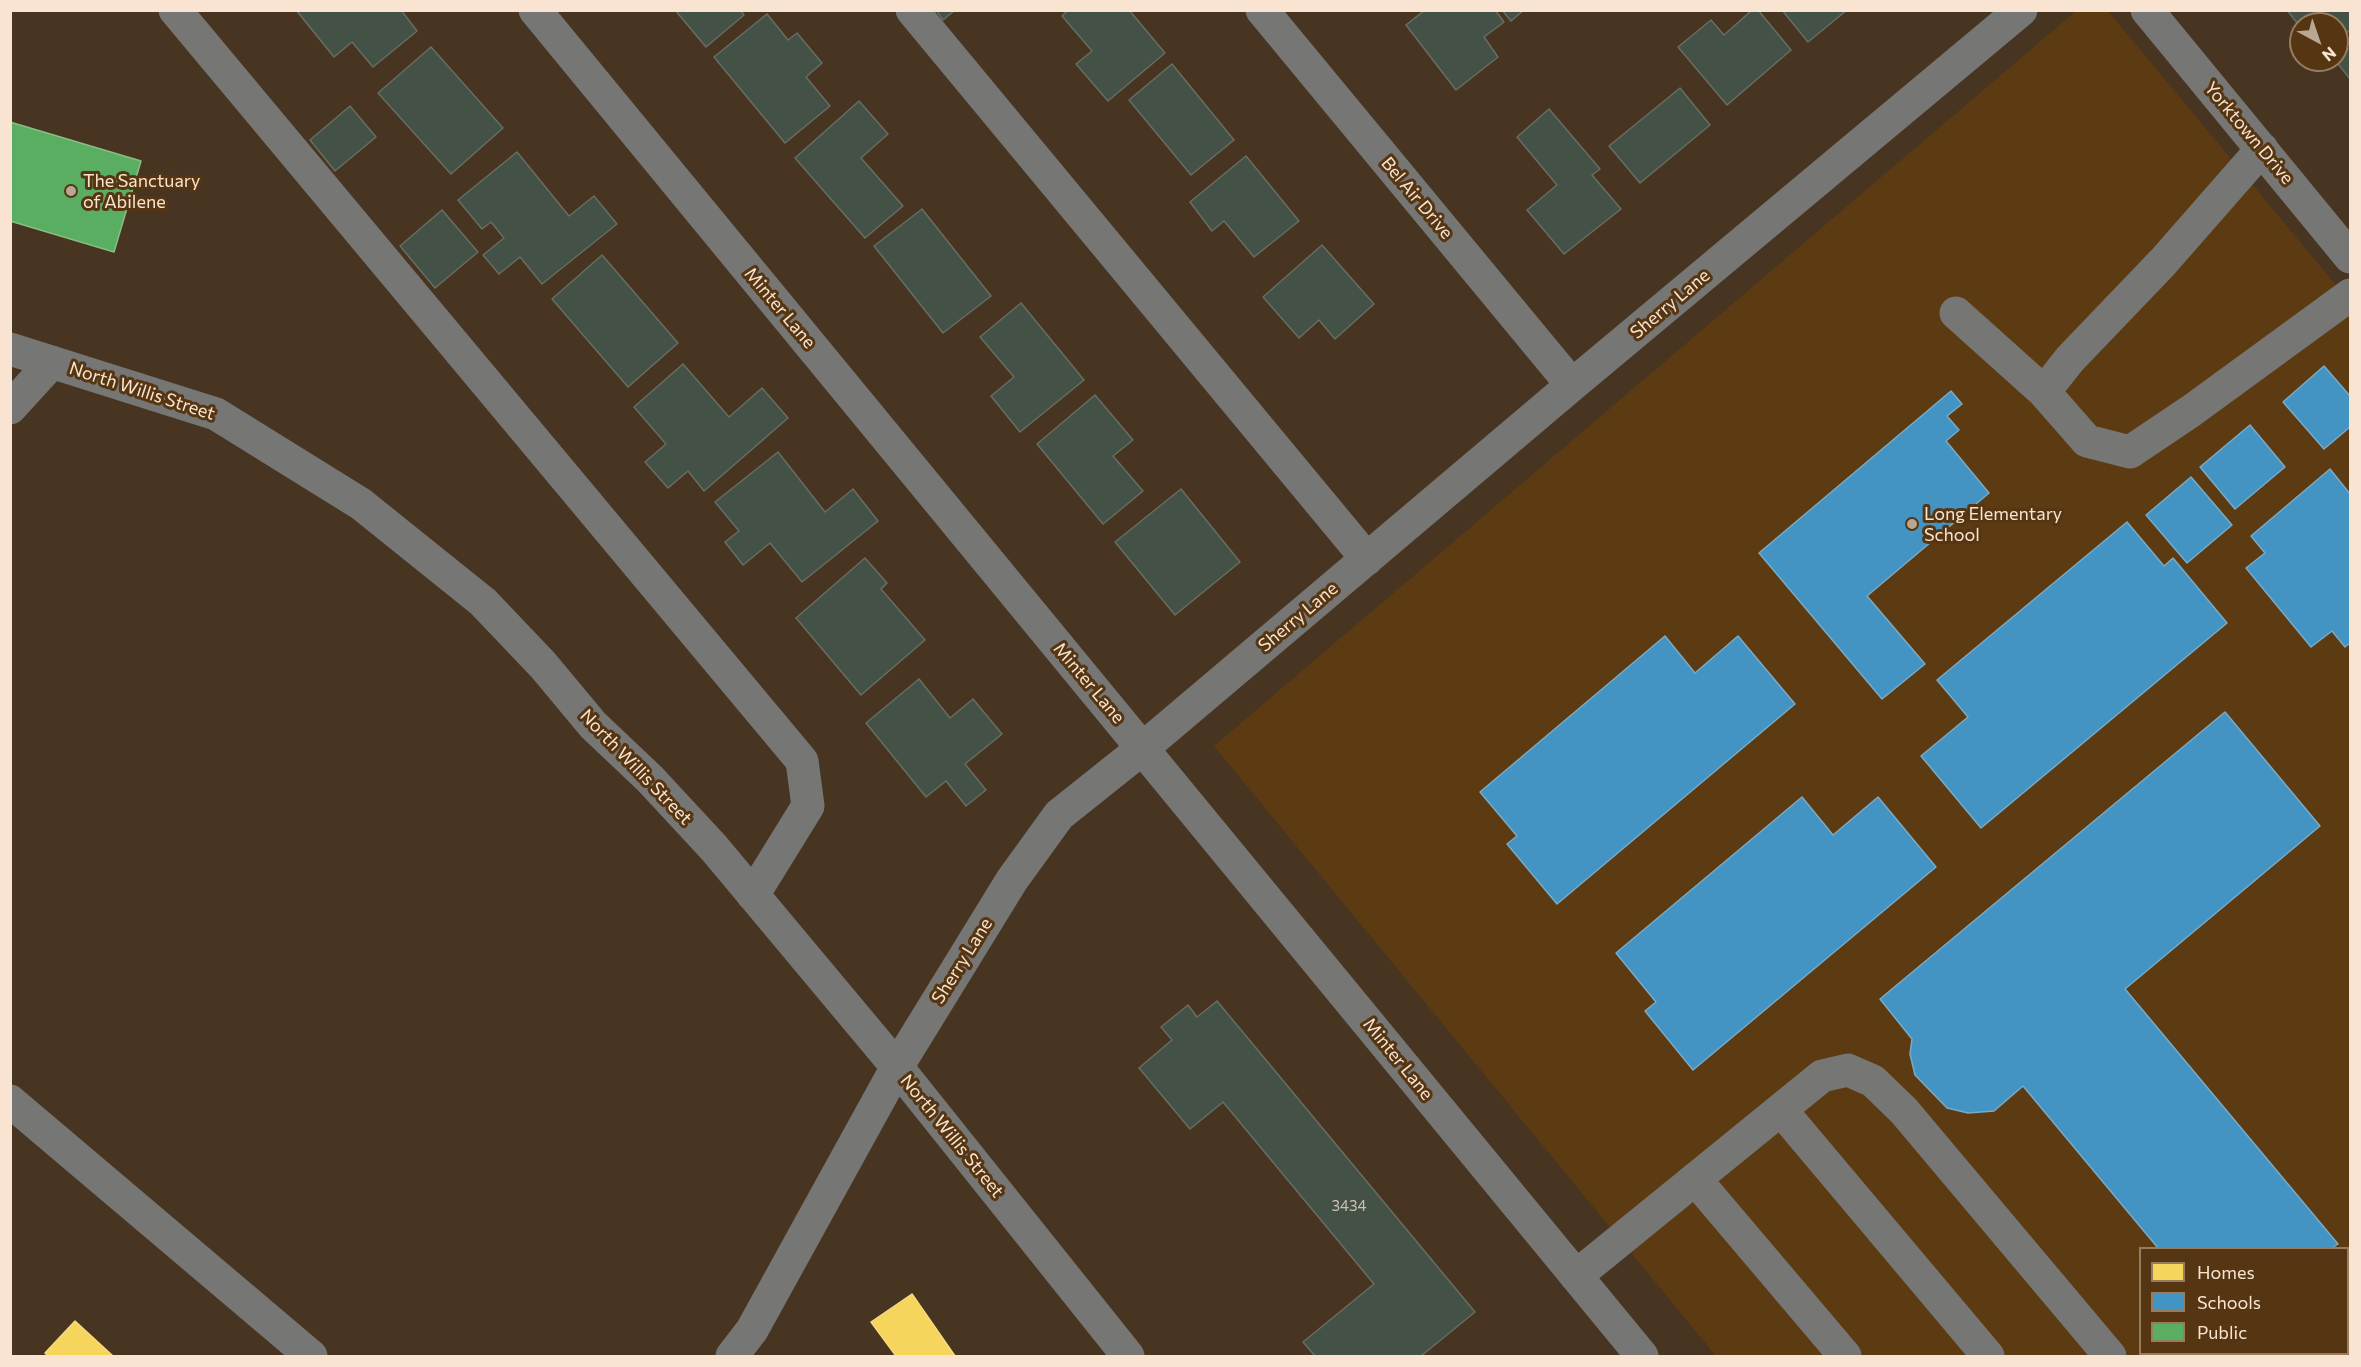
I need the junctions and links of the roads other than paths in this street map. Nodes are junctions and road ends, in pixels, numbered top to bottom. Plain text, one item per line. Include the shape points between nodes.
1 (175, 10) edge
2 (535, 10) edge
3 (912, 10) edge
4 (1262, 10) edge
5 (2022, 10) edge
6 (2147, 10) edge
7 (2262, 149) junction
8 (2350, 256) edge
9 (2350, 296) edge
10 (1956, 313) dead end
11 (10, 349) edge
12 (52, 362) junction
13 (1572, 385) junction
14 (2044, 392) junction
15 (10, 408) edge
16 (1367, 559) junction
17 (1143, 748) junction
18 (753, 895) junction
19 (897, 1067) junction
20 (10, 1101) edge
21 (1781, 1110) junction
22 (1695, 1179) junction
23 (1576, 1276) junction
24 (311, 1356) edge
25 (732, 1356) edge
26 (1128, 1356) edge
27 (1642, 1356) edge
28 (1845, 1356) edge
29 (1988, 1356) edge
30 (2110, 1356) edge

1 - 18 street via 802,761 808,806
2 - 17 street, Minter Lane
3 - 16 street
4 - 13 street, Bel Air Drive
5 - 13 street, Sherry Lane
6 - 7 street, Yorktown Drive
7 - 8 street, Yorktown Drive
7 - 14 street
9 - 14 street via 2130,452 2087,441
10 - 14 street
11 - 12 street, North Willis Street
12 - 15 street
12 - 18 street, North Willis Street via 216,414 361,504 483,602
13 - 16 street, Sherry Lane
16 - 17 street, Sherry Lane
17 - 19 street, Sherry Lane via 1059,815 1012,880
17 - 23 street, Minter Lane
18 - 19 street, North Willis Street
19 - 25 street, Sherry Lane via 752,1330
19 - 26 street, North Willis Street
20 - 24 street
21 - 22 street
21 - 29 street
21 - 30 street via 1822,1076 1848,1070 1873,1081 1904,1111
22 - 23 street
22 - 28 street
23 - 27 street, Minter Lane

